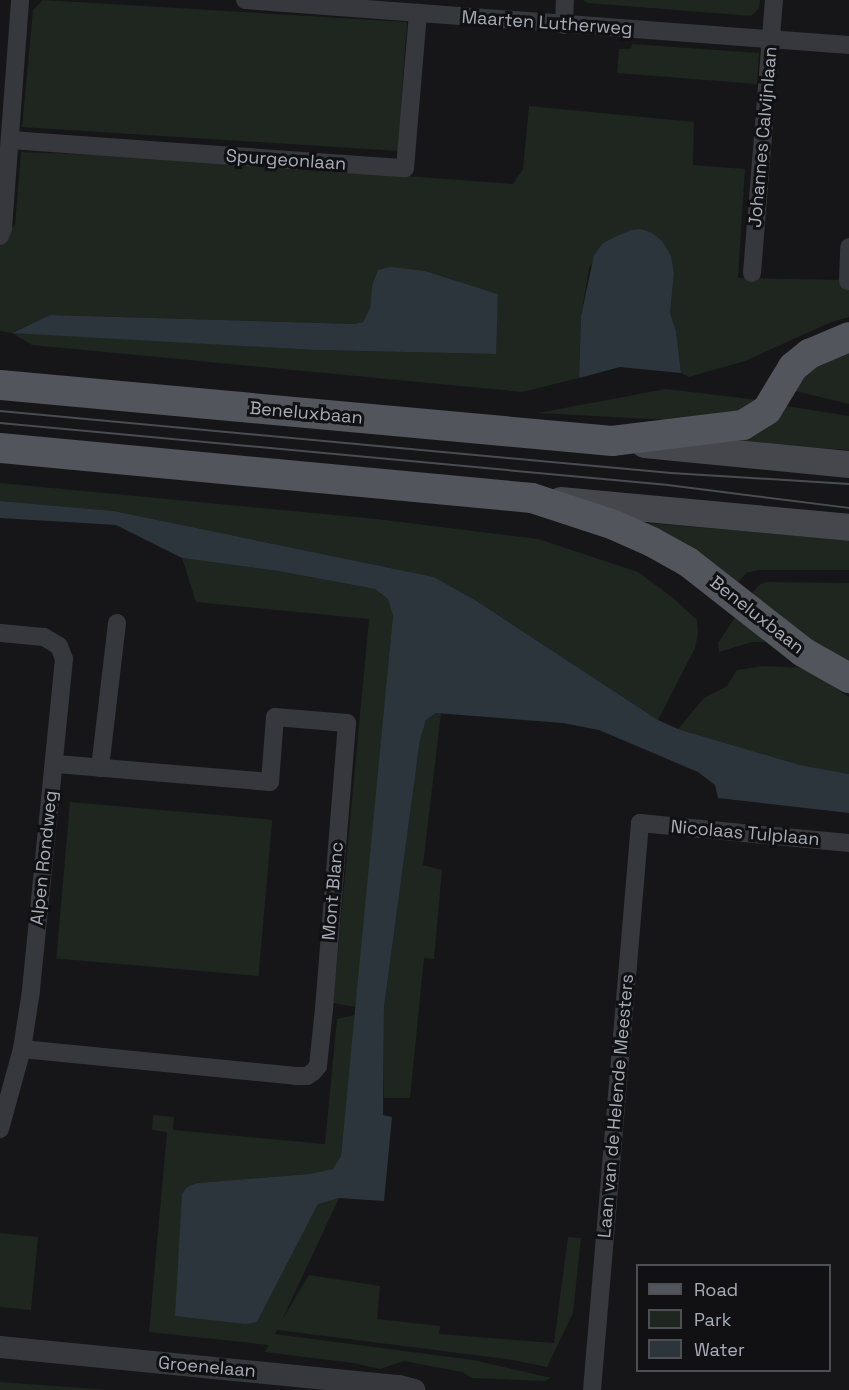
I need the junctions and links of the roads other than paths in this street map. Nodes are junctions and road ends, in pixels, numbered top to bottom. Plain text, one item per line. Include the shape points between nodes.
1 (20, 0) edge
2 (245, 0) edge
3 (565, 0) edge
4 (774, 0) edge
5 (418, 13) junction
6 (564, 25) junction
7 (771, 39) junction
8 (849, 45) edge
9 (10, 140) junction
10 (0, 236) edge
11 (849, 248) edge
12 (752, 273) dead end
13 (848, 280) edge
14 (849, 337) edge
15 (0, 385) edge
16 (612, 441) junction
17 (0, 448) edge
18 (849, 464) edge
19 (532, 498) junction
20 (849, 527) edge
21 (117, 623) dead end
22 (0, 633) edge
23 (849, 678) edge
24 (54, 764) junction
25 (100, 768) junction
26 (640, 823) joint
27 (849, 843) edge
28 (22, 1049) junction
29 (0, 1129) edge
30 (0, 1347) edge
31 (414, 1390) edge
32 (592, 1390) edge

1 - 9 street
2 - 5 street, Maarten Lutherweg
3 - 6 street
4 - 7 street, Johannes Calvijnlaan
5 - 6 street, Maarten Lutherweg
5 - 9 street, Spurgeonlaan via 405,168
6 - 7 street, Maarten Lutherweg
7 - 8 street, Maarten Lutherweg
7 - 12 street, Johannes Calvijnlaan
9 - 10 street
11 - 13 street
14 - 16 main road, Beneluxbaan via 809,354 793,367 767,410 743,425
15 - 16 main road, Beneluxbaan
16 - 18 main road, Beneluxbaan
17 - 19 main road, Beneluxbaan
19 - 20 main road, Beneluxbaan
19 - 23 main road, Beneluxbaan via 652,542 687,562 803,652
21 - 25 street
22 - 24 street, Alpen Rondweg via 44,637 59,646 64,659
24 - 25 street, Mont Blanc
24 - 28 street, Alpen Rondweg via 32,991
25 - 28 street, Mont Blanc via 270,783 275,717 347,723 318,1066 307,1076 297,1076
26 - 27 street, Nicolaas Tulplaan
26 - 32 street, Laan van de Helende Meesters
28 - 29 street, Alpen Rondweg
30 - 31 street, Groenelaan

